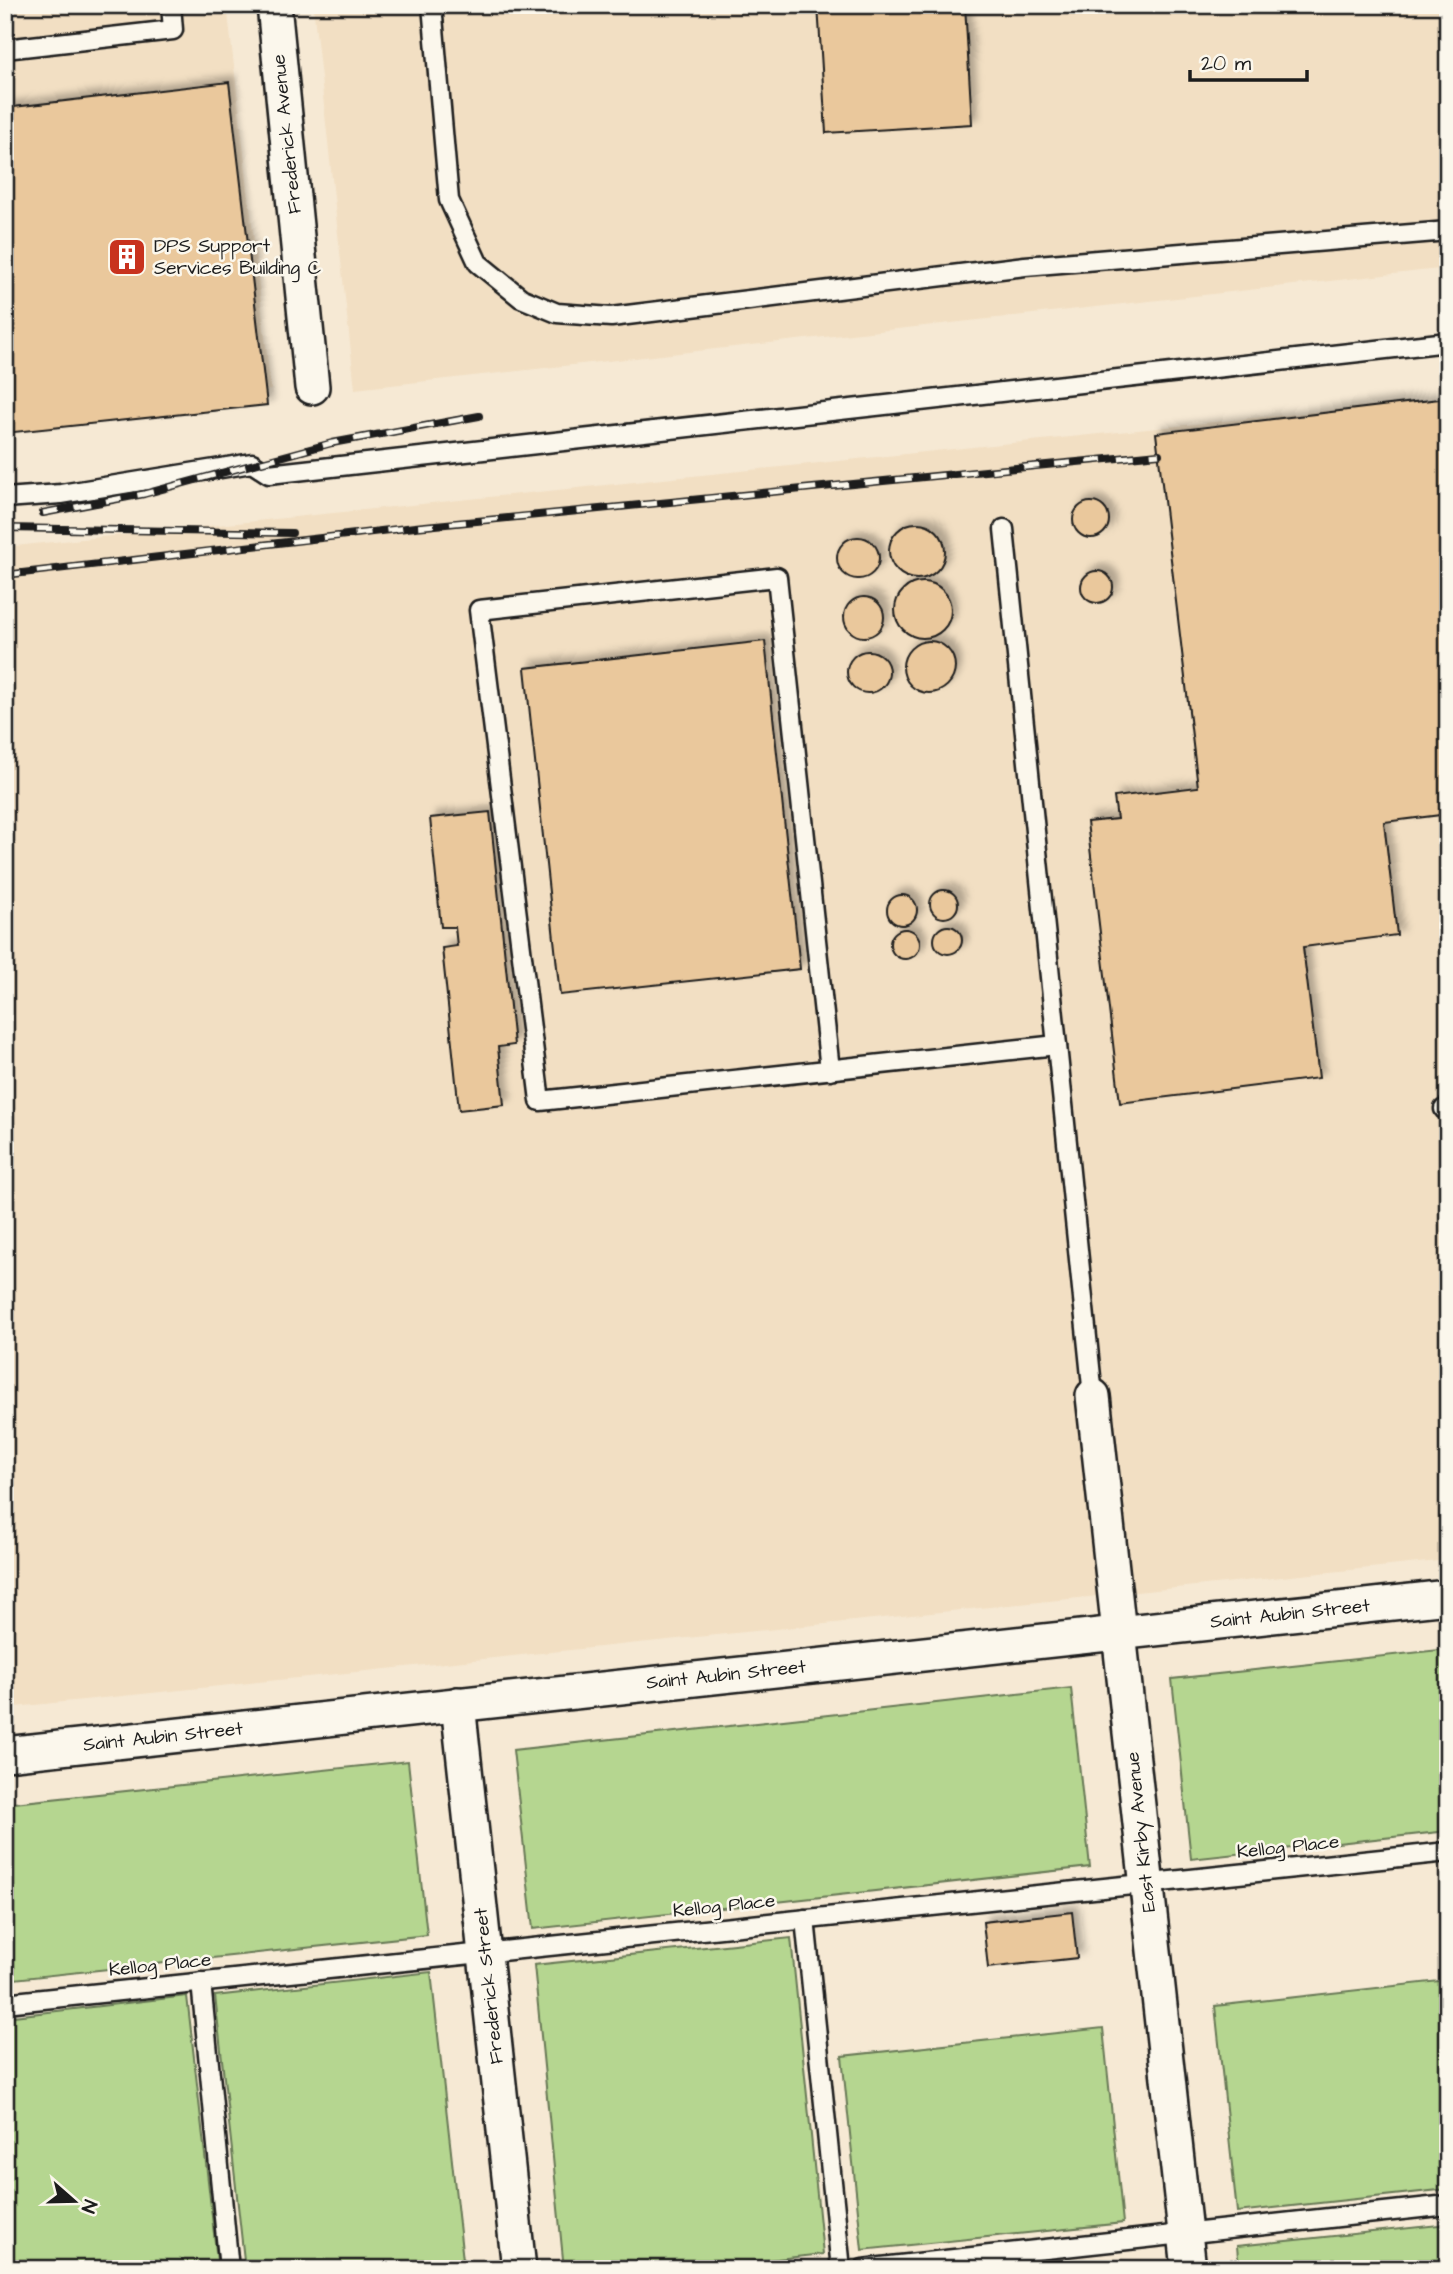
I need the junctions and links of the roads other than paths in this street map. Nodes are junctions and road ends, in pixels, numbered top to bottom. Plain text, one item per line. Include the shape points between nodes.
1 (171, 5) edge
2 (274, 5) edge
3 (432, 5) edge
4 (5, 50) edge
5 (1448, 230) edge
6 (1448, 342) edge
7 (312, 387) dead end
8 (5, 498) edge
9 (1004, 529) dead end
10 (1057, 1045) junction
11 (830, 1070) junction
12 (1093, 1396) joint
13 (1448, 1597) edge
14 (1120, 1632) junction
15 (458, 1704) junction
16 (5, 1754) edge
17 (1448, 1852) edge
18 (1147, 1884) junction
19 (805, 1919) junction
20 (485, 1952) junction
21 (201, 1982) junction
22 (5, 2003) edge
23 (1448, 2205) edge
24 (1185, 2234) junction
25 (229, 2269) edge
26 (519, 2269) edge
27 (841, 2269) edge
28 (863, 2269) edge
29 (1189, 2269) edge

1 - 4 lane via 173,30
2 - 7 street, Frederick Avenue
3 - 5 lane via 449,200 478,263 521,298 557,313 611,317 1025,266
6 - 8 lane via 269,474 252,463 61,494
9 - 10 lane
10 - 11 lane
10 - 12 lane
11 - 11 lane via 540,1101 479,610 777,577
12 - 14 street, East Kirby Avenue
13 - 14 street, Saint Aubin Street
14 - 15 street, Saint Aubin Street
14 - 18 street, East Kirby Avenue
15 - 16 street, Saint Aubin Street
15 - 20 street, Frederick Street
17 - 18 lane, Kellog Place
18 - 19 lane, Kellog Place
18 - 24 street, East Kirby Avenue
19 - 20 lane, Kellog Place
19 - 27 lane
20 - 21 lane, Kellog Place
20 - 26 street, Frederick Street
21 - 22 lane, Kellog Place
21 - 25 lane
23 - 24 lane
24 - 28 lane
24 - 29 street, East Kirby Avenue

